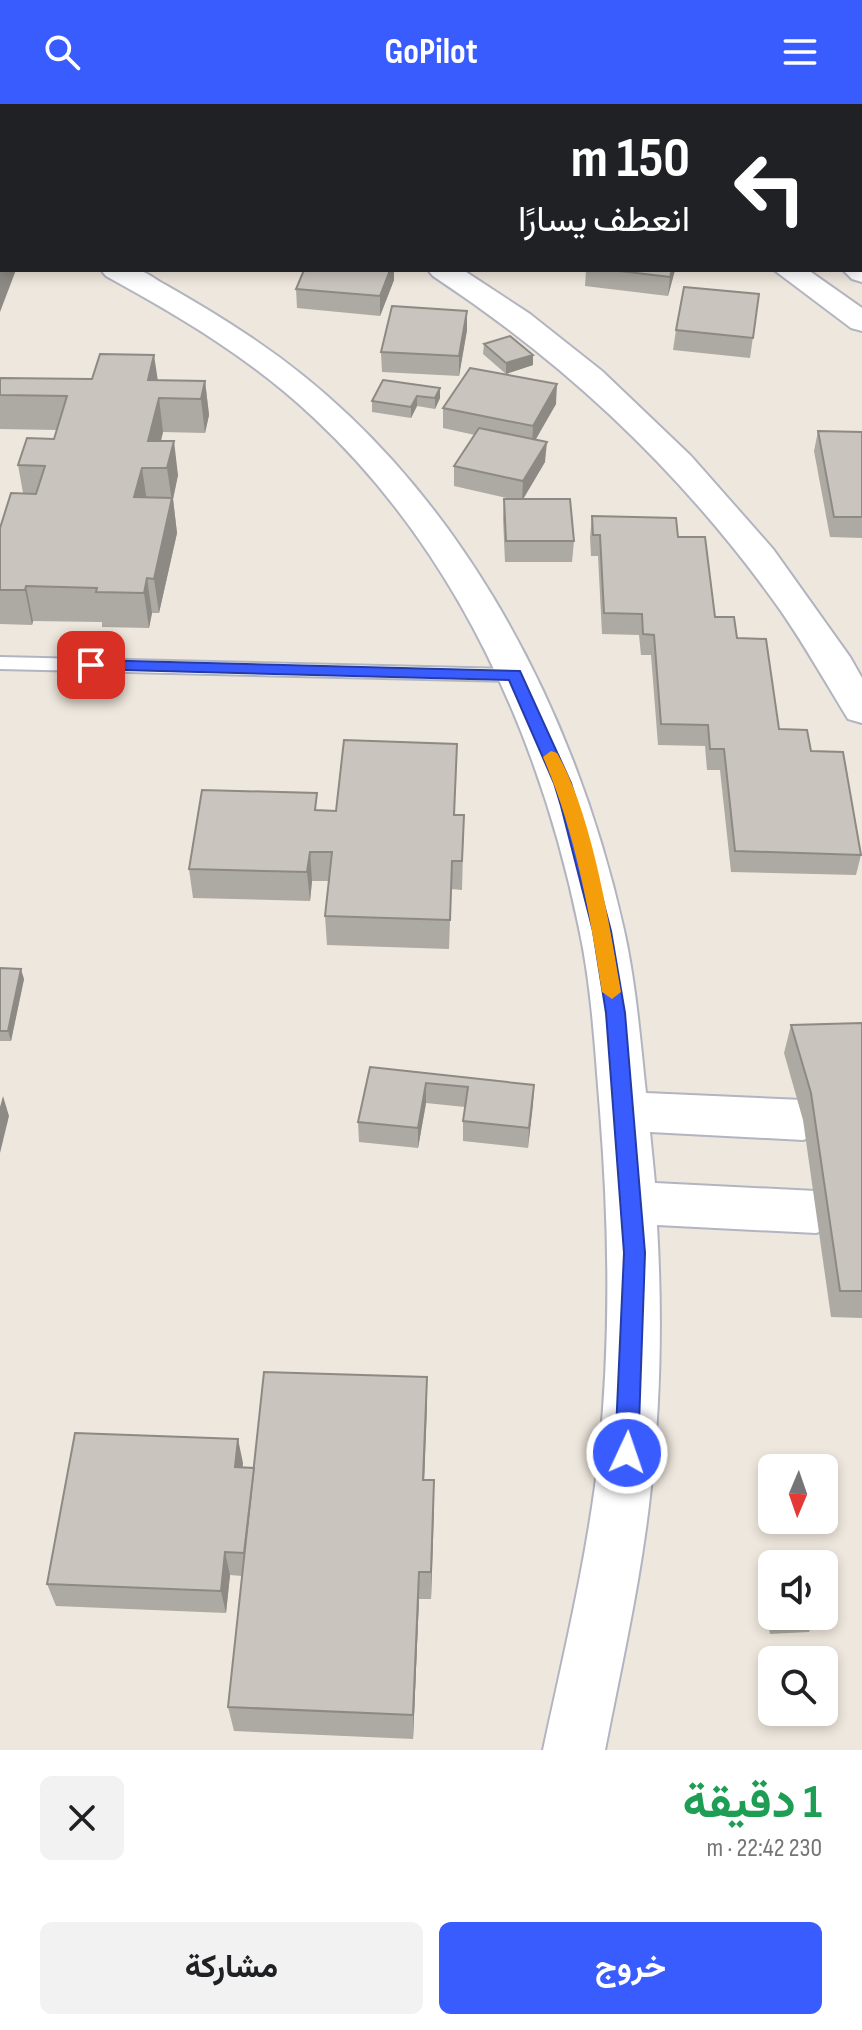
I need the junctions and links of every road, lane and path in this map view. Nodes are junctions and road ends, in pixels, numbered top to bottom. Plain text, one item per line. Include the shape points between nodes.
1 (119, 272) edge
2 (446, 272) edge
3 (792, 272) edge
4 (862, 322) edge
5 (0, 663) edge
6 (514, 675) junction
7 (862, 710) edge
8 (624, 1111) junction
9 (803, 1120) dead end
10 (632, 1203) junction
11 (816, 1212) dead end
12 (574, 1750) edge

1 - 6 street via 279,372 361,446 399,489 479,600
2 - 7 street via 590,378 697,483 757,553
3 - 4 street
5 - 6 lane
6 - 8 street via 563,783 583,852 615,1013
8 - 9 street
8 - 10 street
10 - 11 street
10 - 12 street via 627,1453

